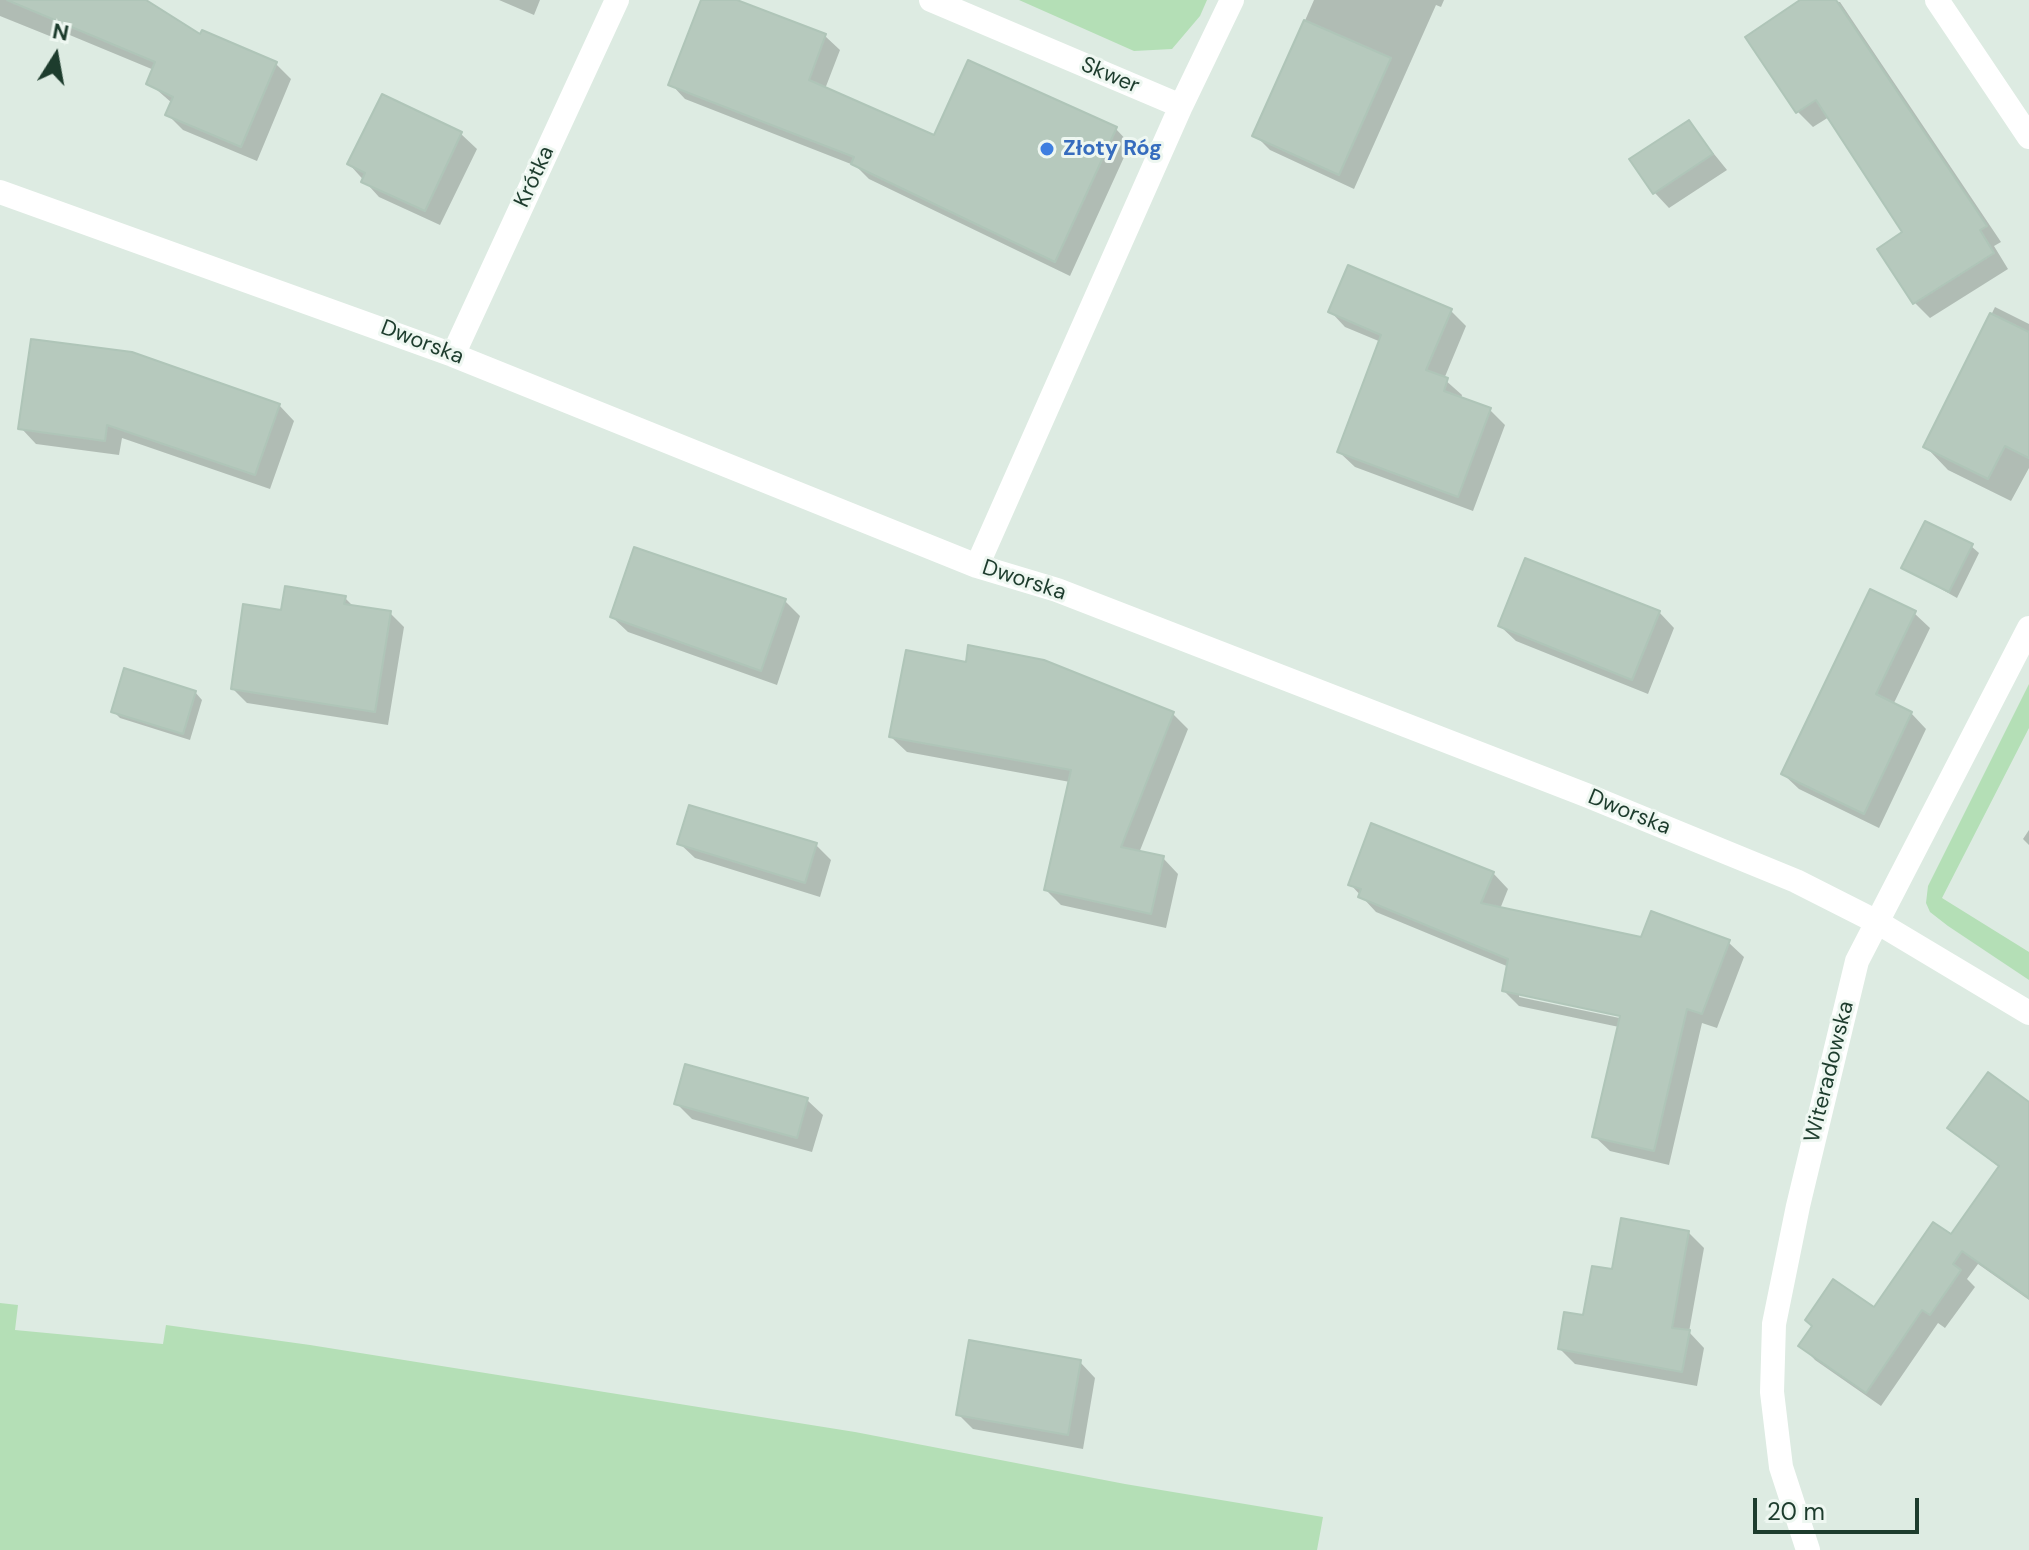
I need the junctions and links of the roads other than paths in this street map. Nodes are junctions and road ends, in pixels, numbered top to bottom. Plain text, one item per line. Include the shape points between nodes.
1 (617, 0) edge
2 (931, 0) edge
3 (1232, 0) edge
4 (1937, 0) edge
5 (1181, 106) junction
6 (2029, 137) edge
7 (0, 192) edge
8 (453, 355) junction
9 (977, 566) junction
10 (2029, 628) edge
11 (1877, 922) junction
12 (2029, 1013) edge
13 (1808, 1550) edge

1 - 8 street, Krótka
2 - 5 street, Skwer
3 - 5 street
4 - 6 street
5 - 9 street
7 - 8 street, Dworska
8 - 9 street, Dworska
9 - 11 street, Dworska via 1057,590 1586,795 1796,881
10 - 11 street, Witeradowska
11 - 12 street, Dworska
11 - 13 street, Witeradowska via 1857,961 1774,1324 1772,1392 1781,1467

